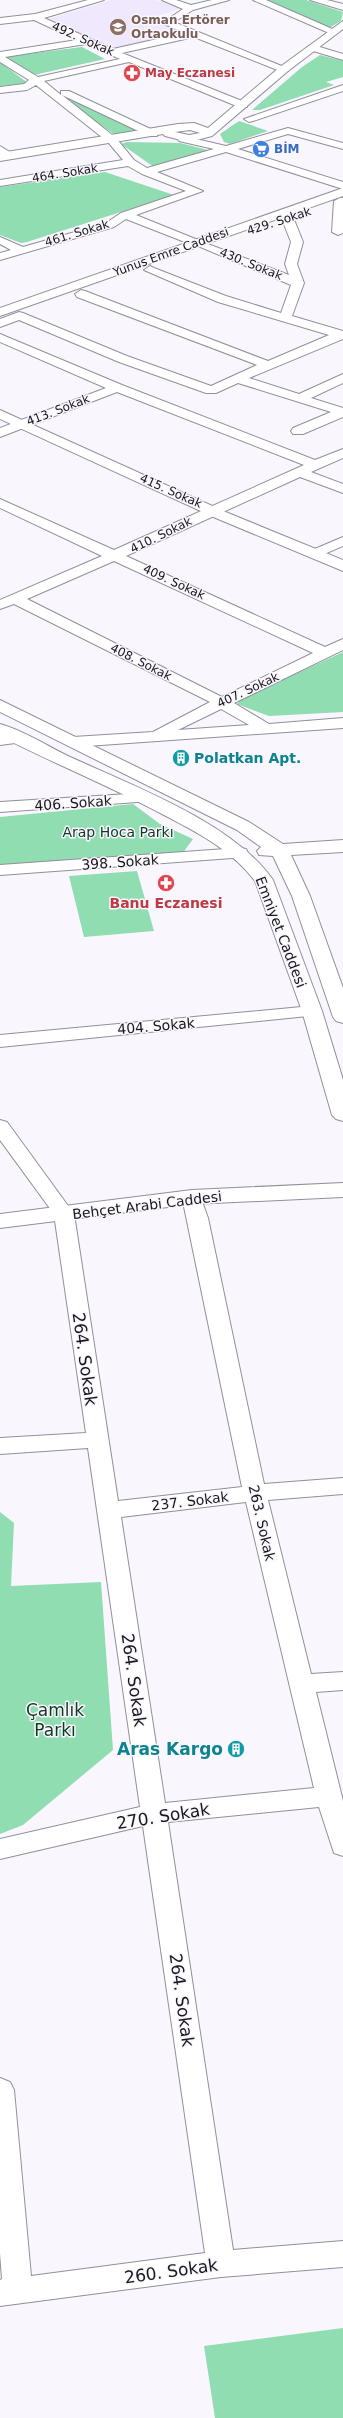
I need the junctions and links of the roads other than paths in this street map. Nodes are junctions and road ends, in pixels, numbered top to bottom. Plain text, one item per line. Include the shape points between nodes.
1 (99, 0) edge
2 (167, 0) edge
3 (224, 0) edge
4 (258, 0) edge
5 (315, 0) edge
6 (343, 7) edge
7 (190, 8) junction
8 (35, 17) junction
9 (0, 22) edge
10 (343, 24) edge
11 (332, 31) junction
12 (194, 34) junction
13 (87, 41) junction
14 (313, 48) junction
15 (112, 52) junction
16 (0, 55) edge
17 (343, 57) edge
18 (0, 58) edge
19 (131, 59) junction
20 (284, 70) junction
21 (36, 80) junction
22 (343, 88) edge
23 (0, 90) edge
24 (243, 105) junction
25 (231, 114) junction
26 (249, 119) junction
27 (288, 131) junction
28 (179, 133) junction
29 (154, 134) junction
30 (208, 134) junction
31 (112, 140) junction
32 (341, 144) edge
33 (227, 149) junction
34 (3, 154) edge
35 (130, 162) junction
36 (146, 172) junction
37 (0, 183) edge
38 (343, 186) edge
39 (342, 199) edge
40 (125, 215) junction
41 (287, 217) junction
42 (341, 219) edge
43 (338, 232) dead end
44 (0, 240) edge
45 (199, 244) junction
46 (20, 250) junction
47 (0, 257) edge
48 (150, 270) junction
49 (298, 283) junction
50 (81, 294) junction
51 (1, 314) edge
52 (20, 316) junction
53 (285, 317) junction
54 (339, 331) edge
55 (0, 338) edge
56 (270, 366) junction
57 (343, 378) edge
58 (239, 379) junction
59 (116, 388) junction
60 (298, 399) junction
61 (343, 412) edge
62 (0, 414) edge
63 (22, 424) junction
64 (298, 431) dead end
65 (0, 433) edge
66 (343, 453) edge
67 (315, 465) junction
68 (299, 472) junction
69 (342, 488) edge
70 (0, 503) edge
71 (19, 510) junction
72 (212, 510) junction
73 (0, 518) edge
74 (343, 541) edge
75 (315, 554) junction
76 (117, 556) junction
77 (343, 566) edge
78 (15, 599) junction
79 (0, 605) edge
80 (343, 644) edge
81 (325, 652) junction
82 (221, 702) junction
83 (0, 705) edge
84 (343, 723) edge
85 (265, 728) junction
86 (0, 729) edge
87 (152, 736) junction
88 (9, 739) edge
89 (73, 742) junction
90 (145, 798) junction
91 (0, 807) edge
92 (343, 846) edge
93 (282, 857) junction
94 (343, 858) edge
95 (247, 859) junction
96 (0, 870) edge
97 (342, 1010) edge
98 (312, 1011) junction
99 (0, 1041) edge
100 (343, 1115) edge
101 (0, 1126) edge
102 (343, 1190) edge
103 (192, 1197) junction
104 (64, 1214) junction
105 (0, 1222) edge
106 (97, 1440) junction
107 (0, 1446) edge
108 (343, 1486) edge
109 (255, 1493) junction
110 (109, 1510) junction
111 (343, 1681) edge
112 (302, 1684) junction
113 (329, 1796) junction
114 (154, 1814) junction
115 (343, 1846) edge
116 (0, 1850) edge
117 (0, 2090) edge
118 (343, 2254) edge
119 (221, 2264) junction
120 (9, 2292) edge

1 - 8 street
2 - 7 street
3 - 7 street
4 - 11 street
5 - 6 main road
7 - 12 street via 167,23
8 - 9 street
8 - 13 street, 492. Sokak
10 - 11 main road
11 - 14 main road
12 - 15 street
12 - 20 street
13 - 15 street, 492. Sokak
13 - 16 street
14 - 17 street
14 - 20 main road
15 - 19 street, 492. Sokak
18 - 21 street
19 - 21 street
19 - 24 street, 492. Sokak
20 - 24 main road
21 - 23 street via 27,87
21 - 29 street
21 - 31 street
22 - 26 street
24 - 25 main road
25 - 26 street
25 - 28 main road
25 - 30 main road
26 - 27 street
27 - 32 street
27 - 33 street
28 - 29 main road
28 - 30 main road via 201,128
28 - 31 main road
28 - 33 street
29 - 31 main road
30 - 33 street
31 - 34 main road
31 - 35 street
33 - 36 street
33 - 38 street
35 - 36 street
35 - 37 street, 464. Sokak
36 - 40 street, 461. Sokak via 197,191
39 - 41 main road, 429. Sokak
39 - 42 street
39 - 45 main road, Yunus Emre Caddesi
40 - 45 street, 430. Sokak
40 - 46 street, 461. Sokak via 110,225
41 - 45 main road, 429. Sokak
41 - 49 street via 297,242 291,264
42 - 43 street
44 - 46 street
45 - 48 main road, 429. Sokak
45 - 49 street, 430. Sokak
45 - 51 main road, Yunus Emre Caddesi
46 - 47 street, 461. Sokak
48 - 50 main road, 429. Sokak
48 - 53 street via 222,299
49 - 53 street
50 - 52 main road, 429. Sokak
50 - 56 street
51 - 52 street, 429. Sokak
52 - 58 street via 123,359 211,390
53 - 54 street
54 - 56 street
55 - 59 street
56 - 58 street
57 - 60 street
58 - 60 street
59 - 63 street, 413. Sokak
59 - 67 street
60 - 61 street
61 - 64 street
62 - 63 main road, 415. Sokak
63 - 65 street, 413. Sokak
63 - 72 main road, 415. Sokak
66 - 67 street, 410. Sokak
67 - 68 street, 410. Sokak
68 - 69 street
68 - 72 street, 410. Sokak
70 - 71 street, 409. Sokak
71 - 73 street
71 - 76 street, 409. Sokak
72 - 75 main road, 415. Sokak
72 - 76 street, 410. Sokak
74 - 75 street
75 - 77 main road, 415. Sokak
76 - 78 street, 410. Sokak
76 - 81 street, 409. Sokak
78 - 79 street, 410. Sokak
78 - 82 street, 408. Sokak
80 - 81 street, 407. Sokak
81 - 82 street, 407. Sokak
82 - 85 street, 408. Sokak
82 - 87 street, 407. Sokak
83 - 89 main road
84 - 85 street
85 - 87 street
86 - 88 main road, Emniyet Caddesi
87 - 89 street
88 - 90 main road, Emniyet Caddesi
89 - 93 main road via 242,826
90 - 91 street, 406. Sokak
90 - 95 main road, Emniyet Caddesi via 231,844
92 - 93 main road
93 - 94 main road
93 - 95 main road
93 - 97 main road, Emniyet Caddesi via 301,896
95 - 96 street, 398. Sokak
95 - 98 main road, Emniyet Caddesi via 264,880
98 - 99 street, 404. Sokak
98 - 100 main road, Emniyet Caddesi
101 - 104 street
102 - 103 main road, Behçet Arabi Caddesi
103 - 104 main road, Behçet Arabi Caddesi
103 - 109 street, 263. Sokak
104 - 105 main road, Behçet Arabi Caddesi
104 - 106 street, 264. Sokak
106 - 107 street
106 - 110 street, 264. Sokak
108 - 109 street, 237. Sokak
109 - 110 street, 237. Sokak
109 - 112 street, 263. Sokak
110 - 114 street, 264. Sokak
111 - 112 street
112 - 113 street, 263. Sokak
113 - 114 street, 270. Sokak
113 - 115 street, 263. Sokak
114 - 116 street, 270. Sokak
114 - 119 street, 264. Sokak
117 - 120 street
118 - 119 street, 260. Sokak
119 - 120 street, 260. Sokak

